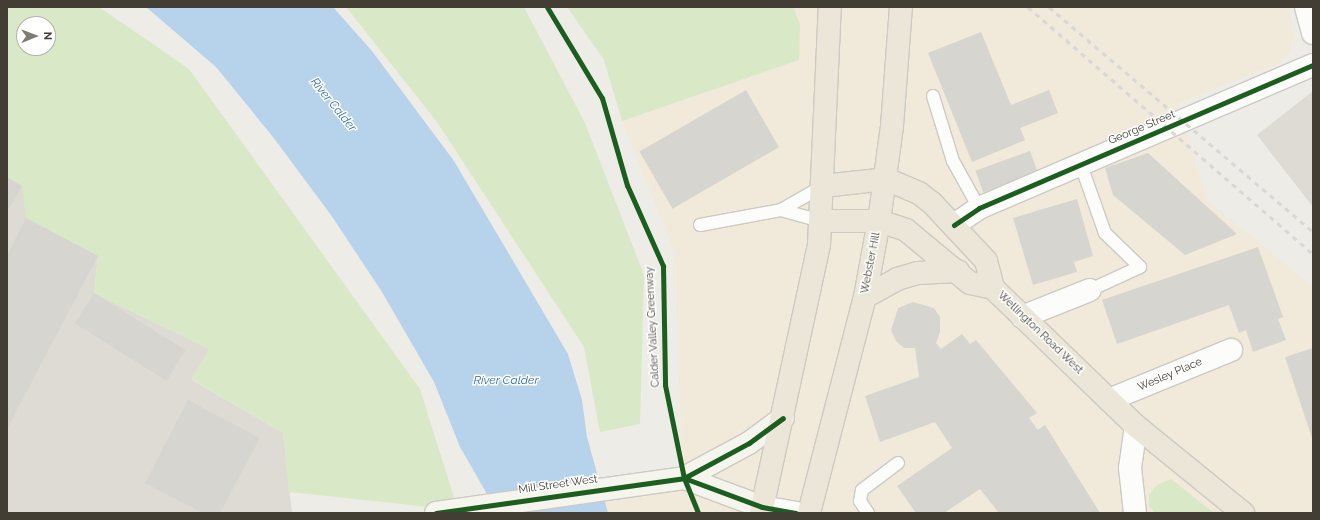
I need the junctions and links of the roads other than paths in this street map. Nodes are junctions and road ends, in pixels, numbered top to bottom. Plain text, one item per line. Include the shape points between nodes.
1 (830, 7) edge
2 (901, 7) edge
3 (1306, 7) edge
4 (1313, 33) edge
5 (1312, 61) edge
6 (933, 96) dead end
7 (1080, 165) junction
8 (886, 179) junction
9 (823, 186) junction
10 (979, 208) junction
11 (781, 210) junction
12 (821, 221) junction
13 (879, 221) junction
14 (700, 225) dead end
15 (954, 225) junction
16 (958, 271) junction
17 (993, 288) junction
18 (1090, 290) joint
19 (865, 296) junction
20 (1022, 317) junction
21 (1231, 350) dead end
22 (1109, 400) junction
23 (783, 418) junction
24 (1136, 426) junction
25 (898, 463) dead end
26 (684, 478) junction
27 (762, 510) edge
28 (441, 512) edge
29 (795, 513) edge
30 (809, 513) edge
31 (868, 513) edge
32 (1134, 513) edge
33 (1243, 513) edge

1 - 9 highway
2 - 8 highway, Webster Hill
3 - 4 street
5 - 7 street, George Street
6 - 10 lane via 953,161
7 - 10 street, George Street
7 - 18 lane via 1105,232 1140,267
8 - 9 highway
8 - 13 highway, Webster Hill
8 - 15 highway, Wellington Road West via 919,193
9 - 11 lane
9 - 12 highway
10 - 15 street
11 - 12 lane
11 - 14 lane
12 - 13 highway
12 - 23 highway
13 - 16 highway via 906,230
13 - 19 highway, Webster Hill
15 - 17 highway, Wellington Road West via 986,261
16 - 17 highway via 970,283
16 - 19 highway via 918,273 897,279
17 - 20 highway, Wellington Road West
18 - 20 street
19 - 30 highway, Webster Hill
20 - 22 highway, Wellington Road West
21 - 22 street, Wesley Place
22 - 24 highway, Wellington Road West
23 - 26 street, Mill Street West via 749,443
23 - 27 highway
24 - 32 street via 1130,468
24 - 33 highway, Wellington Road West
25 - 31 lane via 862,490 860,500
26 - 27 street, Mill Street West
26 - 28 street, Mill Street West
27 - 29 street

